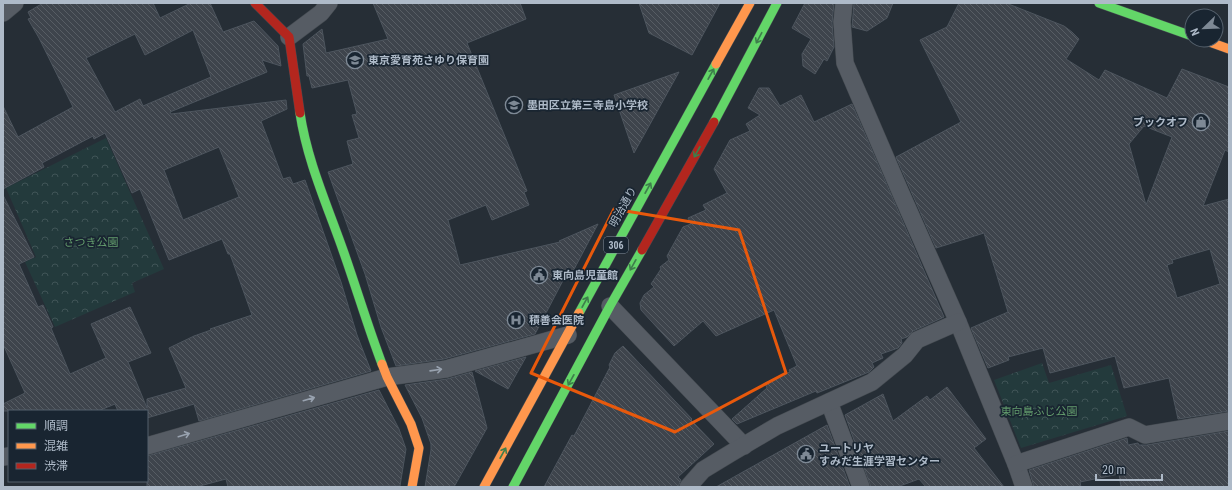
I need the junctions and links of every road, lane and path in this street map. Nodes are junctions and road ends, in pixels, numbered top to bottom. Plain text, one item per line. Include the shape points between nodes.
1 (15, 3) edge
2 (255, 3) edge
3 (329, 3) edge
4 (750, 3) edge
5 (777, 3) edge
6 (844, 3) edge
7 (1099, 3) edge
8 (3, 13) edge
9 (1184, 33) edge
10 (289, 37) junction
11 (610, 306) junction
12 (958, 322) junction
13 (568, 335) junction
14 (388, 377) junction
15 (829, 402) junction
16 (1229, 422) edge
17 (148, 446) edge
18 (744, 446) junction
19 (1016, 464) junction
20 (412, 487) edge
21 (484, 487) edge
22 (513, 487) edge
23 (688, 487) edge
24 (862, 487) edge
25 (1024, 487) edge

1 - 8 street
2 - 10 main road
3 - 10 street via 321,14
13 -> 4 main road, 明治通り / 306
5 -> 11 main road, 306 via 720,111
6 - 12 street via 842,22 845,63
7 - 9 main road
10 - 14 main road via 300,118 310,158 369,331
11 - 18 street
11 -> 22 main road, 306
12 - 15 street via 917,340 905,355 872,382
12 - 19 street
14 -> 13 street via 446,369
21 -> 13 main road, 明治通り / 306
17 -> 14 street
14 - 20 main road via 411,424 419,448
15 - 18 street via 777,426
15 - 24 street
16 - 19 street via 1144,435 1129,427
18 - 23 street via 703,470
19 - 25 street

